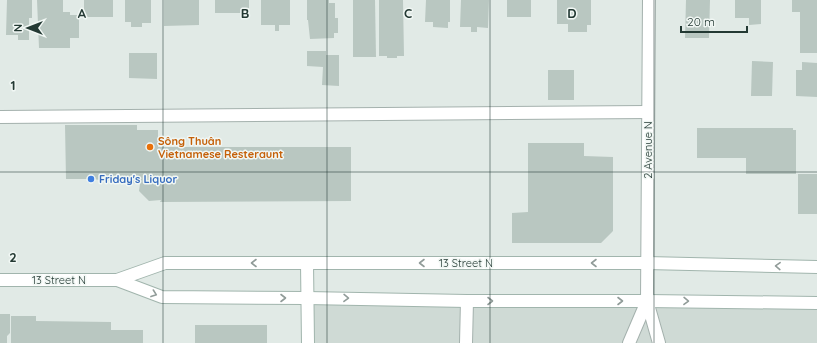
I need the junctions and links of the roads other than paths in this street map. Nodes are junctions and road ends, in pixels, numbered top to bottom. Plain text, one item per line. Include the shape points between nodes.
1 (649, 0) edge
2 (648, 112) junction
3 (0, 117) edge
4 (307, 263) junction
5 (647, 263) junction
6 (817, 267) edge
7 (0, 280) edge
8 (117, 280) junction
9 (307, 298) junction
10 (467, 301) junction
11 (647, 301) junction
12 (817, 303) edge
13 (308, 343) edge
14 (466, 343) edge
15 (629, 343) edge
16 (659, 343) edge

1 - 2 street, 2 Avenue N
2 - 3 street
2 - 5 street, 2 Avenue N
5 -> 4 street, 13 Street N
4 -> 8 street, 13 Street N via 165,263
4 - 9 street
6 -> 5 street, 13 Street N
5 - 11 street, 2 Avenue N
7 - 8 street, 13 Street N
8 -> 9 street, 13 Street N via 162,297
9 -> 10 street, 13 Street N
9 - 13 street
10 -> 11 street, 13 Street N
10 - 14 street
11 -> 12 street, 13 Street N
11 - 15 street
11 - 16 street

